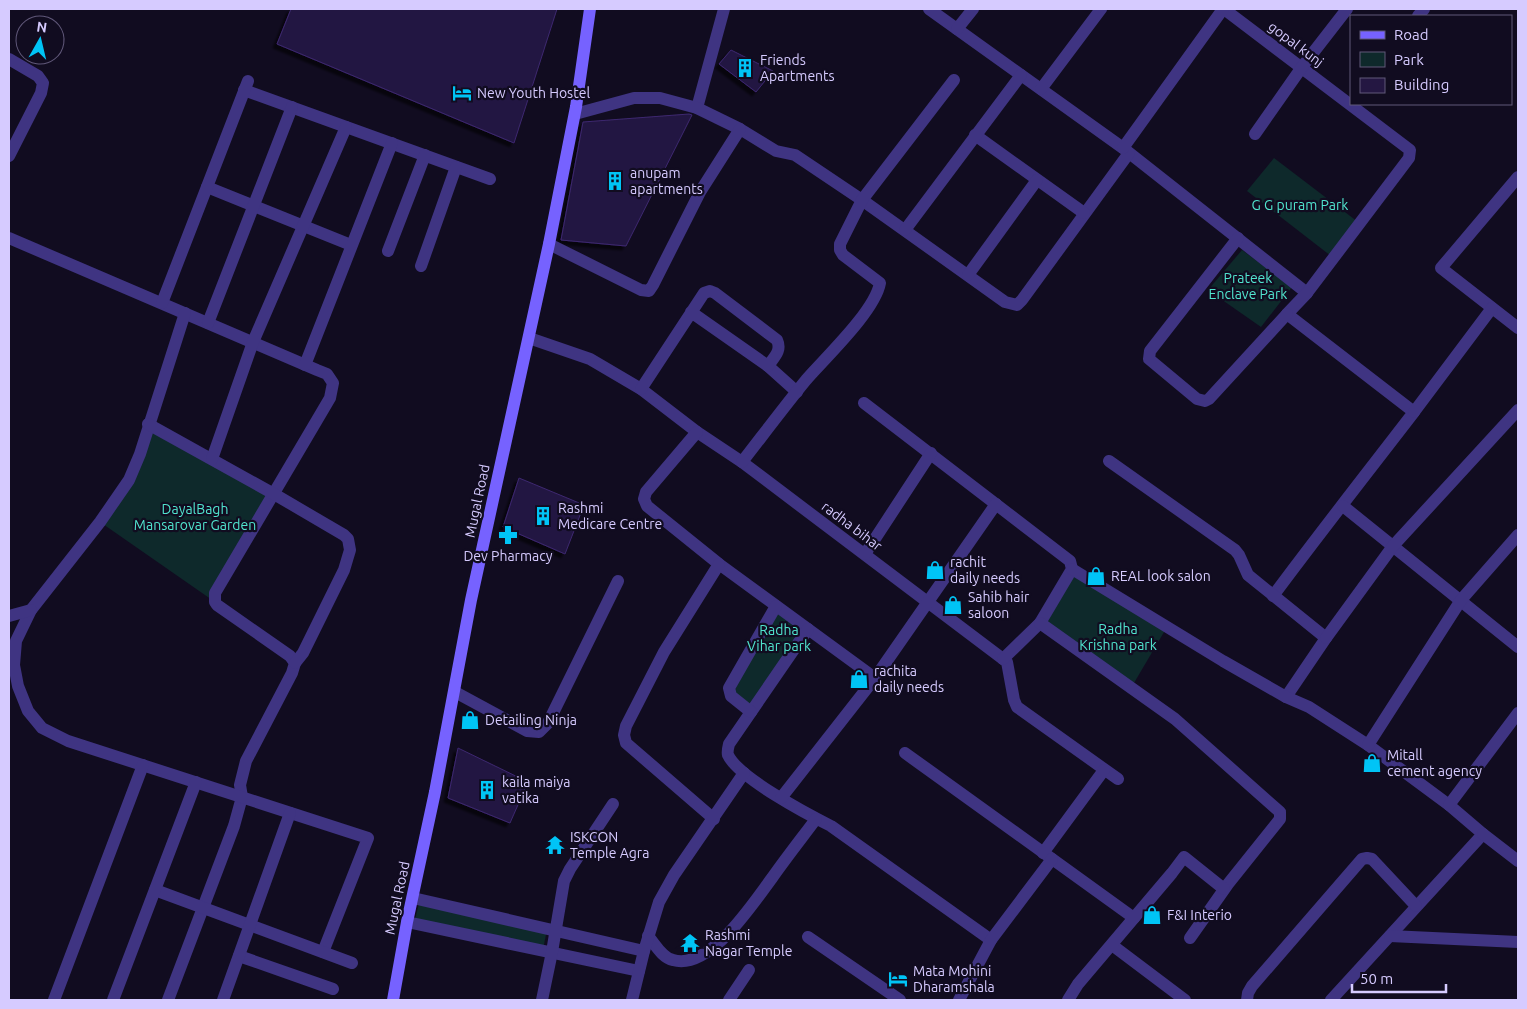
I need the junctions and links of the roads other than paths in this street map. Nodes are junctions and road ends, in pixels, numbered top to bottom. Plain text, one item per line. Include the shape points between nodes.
1 (590, 9) edge
2 (724, 9) edge
3 (929, 9) edge
4 (972, 9) edge
5 (1102, 9) edge
6 (1223, 9) edge
7 (1347, 9) edge
8 (958, 29) junction
9 (9, 59) edge
10 (1302, 68) junction
11 (1021, 74) junction
12 (954, 80) dead end
13 (1041, 89) junction
14 (1350, 102) edge
15 (1354, 105) edge
16 (292, 106) junction
17 (697, 108) junction
18 (575, 114) junction
19 (346, 127) junction
20 (740, 129) junction
21 (1255, 134) dead end
22 (975, 136) junction
23 (392, 143) junction
24 (1126, 150) junction
25 (9, 156) edge
26 (425, 156) junction
27 (456, 167) junction
28 (490, 179) dead end
29 (1037, 180) junction
30 (1518, 180) edge
31 (207, 186) junction
32 (862, 200) junction
33 (254, 205) junction
34 (1084, 214) junction
35 (303, 225) junction
36 (905, 230) junction
37 (9, 238) edge
38 (1238, 238) junction
39 (549, 244) junction
40 (351, 245) junction
41 (388, 250) dead end
42 (421, 266) dead end
43 (968, 275) junction
44 (1307, 293) junction
45 (162, 303) junction
46 (1492, 308) junction
47 (691, 312) junction
48 (185, 313) junction
49 (1287, 314) junction
50 (208, 323) junction
51 (1518, 328) edge
52 (529, 338) junction
53 (253, 342) junction
54 (306, 365) junction
55 (768, 366) junction
56 (640, 389) junction
57 (797, 392) junction
58 (864, 403) dead end
59 (1518, 410) edge
60 (1414, 412) junction
61 (148, 424) junction
62 (697, 432) junction
63 (931, 453) junction
64 (212, 459) junction
65 (1109, 461) dead end
66 (742, 462) junction
67 (274, 494) junction
68 (996, 504) junction
69 (1343, 506) junction
70 (1518, 535) edge
71 (1393, 546) junction
72 (865, 554) junction
73 (719, 564) junction
74 (1072, 569) junction
75 (618, 581) dead end
76 (1273, 596) junction
77 (1461, 600) junction
78 (927, 602) junction
79 (776, 606) junction
80 (31, 610) junction
81 (9, 616) edge
82 (1040, 623) junction
83 (808, 629) junction
84 (1326, 638) junction
85 (1518, 647) edge
86 (1003, 659) junction
87 (295, 663) junction
88 (875, 678) junction
89 (454, 692) junction
90 (1286, 697) junction
91 (751, 712) junction
92 (1518, 713) edge
93 (1368, 745) junction
94 (905, 753) dead end
95 (143, 765) junction
96 (1104, 770) junction
97 (744, 773) junction
98 (1118, 779) dead end
99 (196, 782) junction
100 (242, 797) junction
101 (780, 798) junction
102 (613, 804) dead end
103 (1448, 805) junction
104 (290, 813) junction
105 (714, 819) junction
106 (816, 819) junction
107 (1483, 834) junction
108 (1047, 856) junction
109 (1518, 861) edge
110 (1224, 889) junction
111 (155, 890) junction
112 (413, 898) junction
113 (1416, 906) junction
114 (203, 908) junction
115 (1134, 918) junction
116 (407, 922) junction
117 (250, 925) junction
118 (555, 931) junction
119 (648, 936) junction
120 (1390, 936) junction
121 (808, 937) dead end
122 (1190, 938) dead end
123 (991, 940) junction
124 (1518, 942) edge
125 (1112, 945) junction
126 (644, 951) junction
127 (323, 952) junction
128 (552, 952) junction
129 (239, 956) junction
130 (352, 963) dead end
131 (750, 970) dead end
132 (639, 971) junction
133 (333, 989) dead end
134 (54, 1000) edge
135 (113, 1000) edge
136 (168, 1000) edge
137 (223, 1000) edge
138 (393, 1000) edge
139 (542, 1000) edge
140 (632, 1000) edge
141 (729, 1000) edge
142 (900, 1000) edge
143 (959, 1000) edge
144 (1068, 1000) edge
145 (1185, 1000) edge
146 (1247, 1000) edge
147 (1331, 1000) edge

1 - 18 street, Mugal Road
2 - 17 street
3 - 8 street
4 - 8 street
5 - 13 street
6 - 10 street, gopal kunj
6 - 24 street
7 - 10 street
8 - 11 street
9 - 25 street via 43,82 41,93
10 - 14 street, gopal kunj
10 - 21 street
11 - 13 street
11 - 22 street
12 - 32 street
13 - 24 street
15 - 44 street, gopal kunj via 1410,150 1409,158
16 - 19 street
16 - 31 street via 246,85
16 - 33 street
17 - 18 street via 660,98 634,98
17 - 20 street
18 - 39 street, Mugal Road
19 - 23 street
19 - 35 street
20 - 32 street via 776,151 796,155
20 - 39 street via 700,192 648,291
22 - 29 street
22 - 36 street
23 - 26 street
23 - 40 street
24 - 34 street
24 - 38 street
26 - 27 street
26 - 41 street
27 - 28 street
27 - 42 street
29 - 34 street
29 - 43 street
30 - 46 street via 1440,268
31 - 33 street
31 - 45 street
32 - 36 street
32 - 57 street via 840,250 880,283 879,293 856,325
33 - 35 street
33 - 50 street
34 - 43 street via 1017,305 1005,302
35 - 40 street
35 - 53 street
36 - 43 street
37 - 45 street
38 - 44 street
38 - 49 street via 1150,351 1149,359 1197,399 1205,401
39 - 52 street, Mugal Road
40 - 54 street
44 - 49 street
45 - 48 street
46 - 51 street
46 - 60 street
47 - 55 street
47 - 55 street via 704,293 715,292 777,340 778,353
47 - 56 street
48 - 50 street
48 - 61 street
49 - 60 street
50 - 53 street
52 - 56 street, radha bihar via 590,359
52 - 89 street, Mugal Road via 473,590
53 - 54 street
53 - 64 street
54 - 67 street via 327,374 333,387 330,398
55 - 57 street
56 - 62 street, radha bihar
57 - 66 street
58 - 63 street
59 - 71 street
60 - 69 street
61 - 64 street
61 - 80 street via 135,466 118,498
62 - 66 street, radha bihar
62 - 73 street via 646,492 644,499 647,506
63 - 68 street
63 - 72 street
64 - 67 street
65 - 76 street via 1235,550 1248,575
66 - 72 street, radha bihar
67 - 87 street via 344,535 350,544 344,570 303,654
67 - 87 street via 214,599 217,605 290,656
68 - 74 street via 1070,561
68 - 78 street
69 - 71 street
69 - 76 street
70 - 77 street
71 - 77 street
71 - 84 street
72 - 78 street, radha bihar
73 - 79 street
73 - 105 street via 664,652 624,735 626,743
74 - 82 street
74 - 90 street
75 - 89 street via 548,723 539,732 527,731
76 - 84 street
77 - 85 street
77 - 93 street
78 - 86 street, radha bihar
78 - 88 street
79 - 83 street
79 - 91 street via 729,688 731,696
80 - 81 street
80 - 95 street via 18,634 14,658 18,686 28,711 42,728 56,735
82 - 86 street
82 - 110 street via 1175,719 1280,812 1280,819
83 - 88 street
83 - 91 street
84 - 90 street
86 - 96 street via 1009,668 1017,706
87 - 100 street via 246,761 240,785
88 - 101 street
89 - 112 street, Mugal Road
90 - 93 street via 1308,706
91 - 97 street via 728,748 728,756
92 - 103 street
93 - 103 street
94 - 108 street
95 - 99 street
95 - 134 street
96 - 98 street
96 - 108 street
97 - 101 street
97 - 105 street
99 - 100 street
99 - 111 street
100 - 104 street
100 - 114 street
101 - 106 street
102 - 118 street via 567,875
103 - 107 street
104 - 117 street
104 - 127 street via 368,838
105 - 119 street via 665,890
106 - 119 street via 736,925 712,948 692,959 674,961 666,957
106 - 123 street via 831,826
107 - 109 street
107 - 113 street
108 - 115 street
108 - 123 street
110 - 115 street via 1184,857
110 - 122 street
111 - 114 street
111 - 135 street
112 - 116 street, Mugal Road
112 - 118 street
113 - 120 street
113 - 146 street via 1372,859 1362,859 1252,986
114 - 117 street
114 - 136 street
115 - 125 street
116 - 128 street
116 - 138 street, Mugal Road
117 - 127 street
117 - 129 street
118 - 126 street
118 - 128 street
119 - 126 street
120 - 124 street
120 - 147 street
121 - 142 street
123 - 143 street
125 - 144 street
125 - 145 street
126 - 132 street
127 - 130 street
128 - 132 street
128 - 139 street
129 - 133 street
129 - 137 street
131 - 141 street
132 - 140 street

